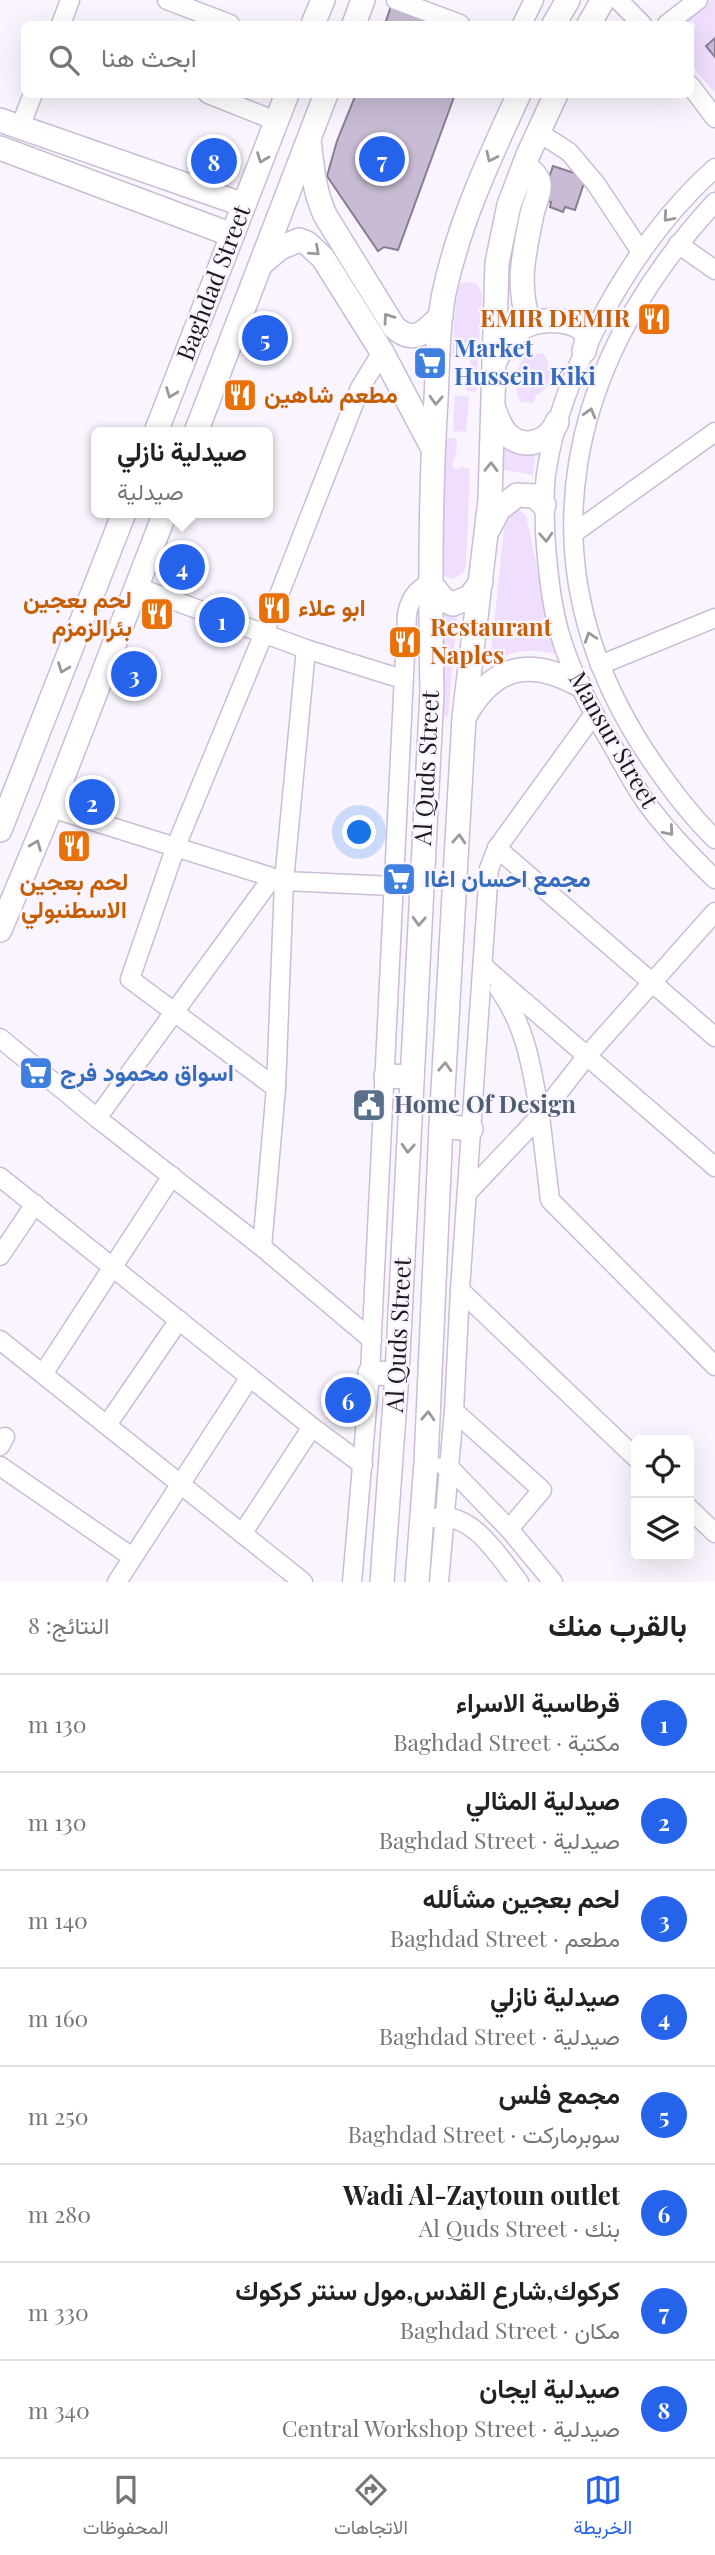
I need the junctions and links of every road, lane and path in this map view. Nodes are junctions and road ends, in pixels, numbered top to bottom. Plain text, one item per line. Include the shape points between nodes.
1 (70, 0) edge
2 (167, 0) edge
3 (323, 0) edge
4 (363, 0) edge
5 (396, 0) edge
6 (534, 0) edge
7 (568, 0) edge
8 (603, 0) edge
9 (618, 0) edge
10 (698, 0) edge
11 (62, 21) edge
12 (222, 21) edge
13 (314, 21) edge
14 (355, 21) edge
15 (452, 21) edge
16 (524, 21) edge
17 (556, 21) edge
18 (591, 21) edge
19 (639, 21) edge
20 (671, 21) edge
21 (694, 89) edge
22 (30, 98) edge
23 (218, 98) edge
24 (285, 98) edge
25 (324, 98) edge
26 (515, 98) edge
27 (554, 98) edge
28 (715, 118) edge
29 (276, 121) junction
30 (10, 123) edge
31 (538, 132) junction
32 (309, 137) junction
33 (0, 148) edge
34 (524, 165) junction
35 (715, 169) edge
36 (715, 202) edge
37 (244, 205) junction
38 (232, 235) junction
39 (678, 244) junction
40 (641, 252) junction
41 (259, 266) junction
42 (715, 270) edge
43 (441, 316) junction
44 (529, 323) junction
45 (584, 351) junction
46 (382, 352) junction
47 (493, 365) junction
48 (492, 403) junction
49 (557, 422) junction
50 (158, 427) edge
51 (197, 427) edge
52 (715, 432) edge
53 (433, 448) junction
54 (544, 505) junction
55 (122, 518) edge
56 (163, 518) edge
57 (488, 531) junction
58 (574, 533) junction
59 (481, 582) junction
60 (430, 583) junction
61 (136, 587) junction
62 (715, 618) edge
63 (264, 633) junction
64 (306, 649) junction
65 (600, 665) junction
66 (402, 679) junction
67 (578, 684) junction
68 (594, 714) junction
69 (464, 717) junction
70 (51, 808) junction
71 (0, 830) edge
72 (715, 839) edge
73 (176, 846) junction
74 (497, 848) junction
75 (278, 879) junction
76 (715, 879) edge
77 (393, 886) junction
78 (715, 912) edge
79 (0, 930) edge
80 (483, 966) junction
81 (652, 982) junction
82 (174, 1012) junction
83 (715, 1037) edge
84 (0, 1038) edge
85 (586, 1057) junction
86 (386, 1076) junction
87 (412, 1077) junction
88 (275, 1088) junction
89 (540, 1116) junction
90 (97, 1118) junction
91 (441, 1126) junction
92 (471, 1129) junction
93 (715, 1167) edge
94 (172, 1176) junction
95 (0, 1177) edge
96 (468, 1192) junction
97 (35, 1204) junction
98 (262, 1247) junction
99 (0, 1256) edge
100 (114, 1268) junction
101 (460, 1290) junction
102 (179, 1320) junction
103 (0, 1340) edge
104 (372, 1340) junction
105 (715, 1366) edge
106 (370, 1373) junction
107 (43, 1374) junction
108 (397, 1374) junction
109 (250, 1377) junction
110 (454, 1411) junction
111 (107, 1425) junction
112 (312, 1427) junction
113 (631, 1453) edge
114 (426, 1463) junction
115 (363, 1465) junction
116 (0, 1466) edge
117 (449, 1467) junction
118 (181, 1485) junction
119 (694, 1513) edge
120 (444, 1516) junction
121 (421, 1521) junction
122 (509, 1529) junction
123 (715, 1533) edge
124 (242, 1534) junction
125 (132, 1557) junction
126 (119, 1581) edge
127 (303, 1582) edge
128 (352, 1582) edge
129 (382, 1582) edge
130 (417, 1582) edge
131 (439, 1582) edge
132 (519, 1582) edge
133 (553, 1582) edge

1 - 11 street
2 - 12 street
3 - 13 main road
4 - 14 main road
5 - 15 street
6 - 16 street
7 - 17 main road
8 - 18 main road
9 - 19 street
10 - 20 street
21 - 28 street
22 - 30 street
23 - 29 street
24 - 29 main road, Baghdad Street
25 - 32 main road, Baghdad Street
26 -> 43 main road, Al Quds Street via 461,231
27 - 31 main road, Al Quds Street
29 -> 37 main road, Baghdad Street
30 - 37 main road
31 - 34 main road, Al Quds Street
31 - 40 street via 569,152
32 - 41 main road, Baghdad Street
43 -> 32 main road via 418,335 402,335 394,327 325,215 313,178
33 - 38 main road
34 - 44 main road via 540,185 521,284
34 - 47 main road, Al Quds Street via 500,244
35 -> 40 street, Mansur Street via 694,187
36 - 39 street, Mansur Street
37 - 38 main road, Baghdad Street
38 -> 50 main road, Baghdad Street
39 - 42 street
58 -> 39 street, Mansur Street via 580,449 601,378 640,301
40 - 45 street, Mansur Street
41 -> 46 main road via 289,243 307,243 323,258
41 - 51 main road, Baghdad Street
43 -> 53 main road, Al Quds Street
44 - 45 main road via 550,320 577,325 588,337
44 - 47 main road via 509,340
45 - 49 street, Mansur Street
46 - 53 main road
46 - 63 street via 360,388
47 - 48 main road, Al Quds Street
48 - 49 main road via 504,432 521,442 540,442
57 -> 48 main road, Al Quds Street
49 - 54 street, Mansur Street
52 - 58 street
53 - 60 main road, Al Quds Street
54 - 57 main road via 535,496 517,495 499,509
54 -> 67 street, Mansur Street via 552,602
55 -> 71 main road
56 - 61 main road
57 - 59 main road, Al Quds Street
65 -> 58 street, Mansur Street via 580,598
59 - 60 main road via 470,597 453,604
59 - 69 main road, Al Quds Street
60 - 66 street via 416,592 408,606
60 -> 87 main road, Al Quds Street via 432,692
61 - 63 street
61 - 70 main road
62 - 65 street
63 - 64 street
63 - 73 street
64 - 66 street
64 - 75 street
65 - 72 street, Mansur Street via 653,763
66 - 77 street
67 - 68 street, Mansur Street
67 - 69 main road via 559,674 518,669 483,690
68 - 74 street
68 -> 76 street, Mansur Street via 649,806
91 -> 69 main road, Al Quds Street
70 - 73 street
79 -> 70 main road
73 - 75 street
73 - 82 street via 130,979
74 - 80 street via 489,869
74 - 81 street
75 - 77 street
75 - 82 street
75 - 88 street
77 - 86 street
78 - 81 street
80 - 85 street
80 - 89 street via 523,1029
80 - 92 street
81 - 83 street
81 - 85 street
82 - 88 street
82 - 90 street
84 - 90 street
85 - 89 street
85 - 93 street
86 - 87 main road
86 - 104 street
87 -> 108 main road, Al Quds Street
88 - 98 street
89 - 96 street
89 - 105 street via 550,1200
90 - 94 street
91 - 92 main road
114 -> 91 main road, Al Quds Street
92 - 96 street
94 - 98 street
94 - 100 street
95 - 97 street
96 - 101 street
97 - 99 street
97 - 100 street
98 - 104 street
100 - 102 street
100 - 107 street
101 - 110 street
101 - 113 street
102 - 109 street
102 - 111 street
103 - 107 street
104 - 106 street
106 - 108 main road
106 - 115 street
107 - 111 street
108 - 129 main road, Al Quds Street
109 - 112 street
109 - 118 street
110 - 117 street
110 - 122 street via 542,1490
111 - 118 street
112 - 115 street
112 - 124 street
114 - 117 street
114 - 121 main road, Al Quds Street
115 - 128 street
116 - 125 street
117 - 120 street
117 - 122 street
118 - 124 street
118 - 125 street
119 - 123 street
120 - 121 street
120 - 131 street
120 - 132 street via 478,1530
121 - 130 main road, Al Quds Street
122 - 133 street
124 - 127 street
125 - 126 street

